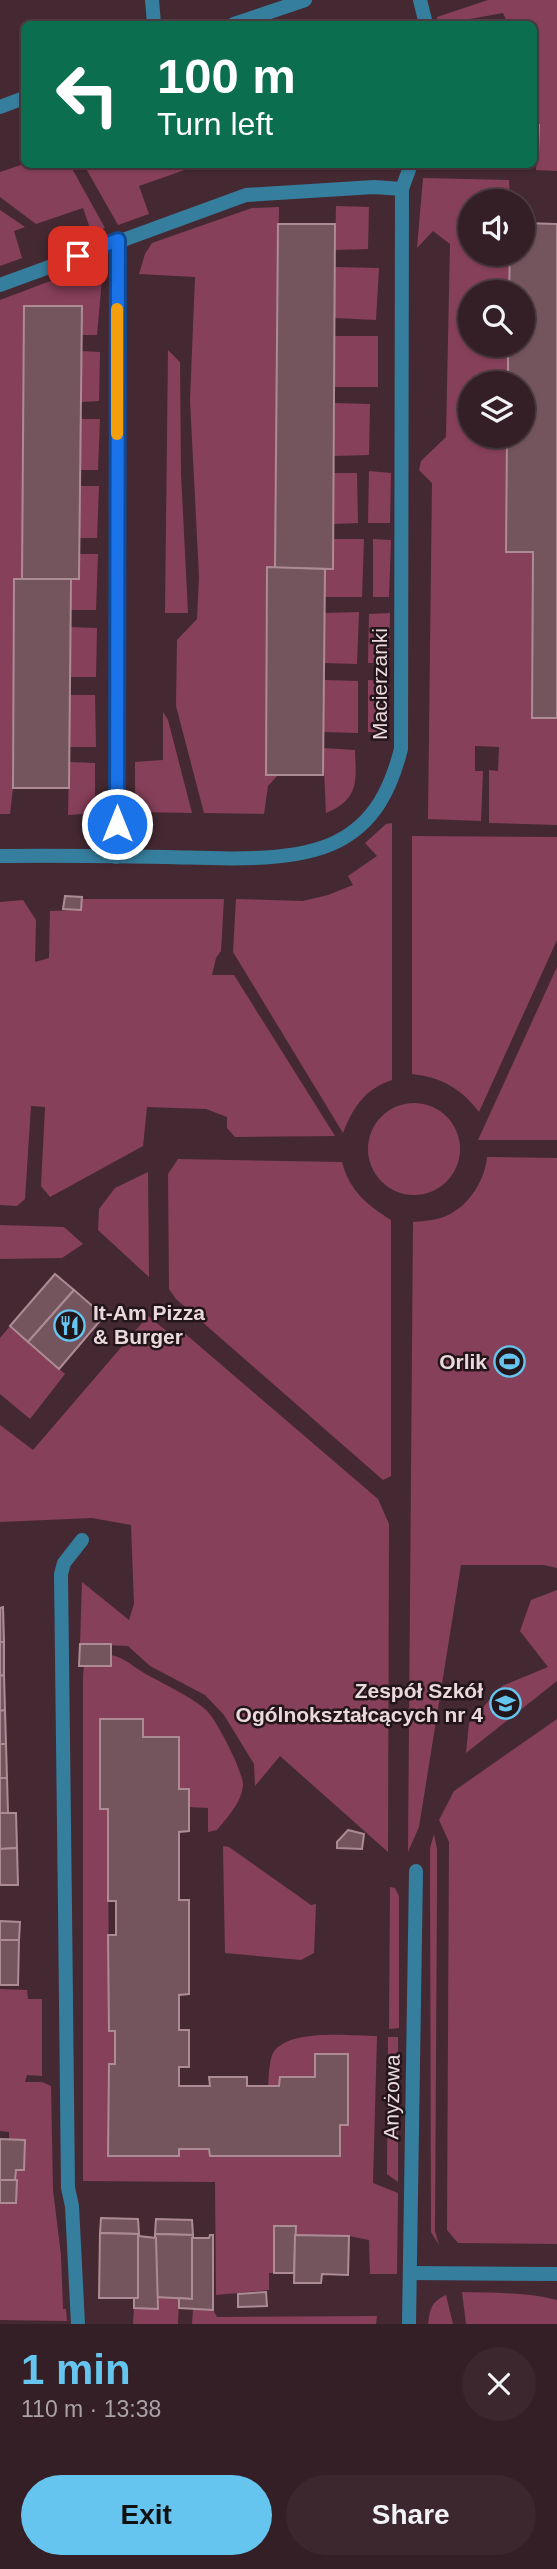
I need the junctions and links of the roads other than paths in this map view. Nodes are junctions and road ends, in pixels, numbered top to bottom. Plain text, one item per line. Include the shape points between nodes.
1 (152, 0) edge
2 (305, 0) edge
3 (420, 0) edge
4 (154, 21) edge
5 (243, 21) edge
6 (425, 21) edge
7 (21, 99) edge
8 (0, 107) edge
9 (410, 168) edge
10 (402, 189) junction
11 (118, 240) junction
12 (0, 285) edge
13 (0, 856) edge
14 (116, 857) junction
15 (82, 1540) dead end
16 (416, 1871) dead end
17 (411, 2273) junction
18 (557, 2274) edge
19 (78, 2324) edge
20 (409, 2324) edge

1 - 4 street
2 - 5 street
3 - 6 street
7 - 8 street
9 - 10 street, Macierzanki
10 - 11 street via 246,195
10 - 14 street, Macierzanki via 401,749 393,778 370,817 336,842 290,855
11 - 12 street
11 - 14 street
13 - 14 street, Macierzanki
15 - 19 street via 61,1574 68,2188
16 - 17 street, Anyżowa
17 - 18 street
17 - 20 street, Anyżowa

